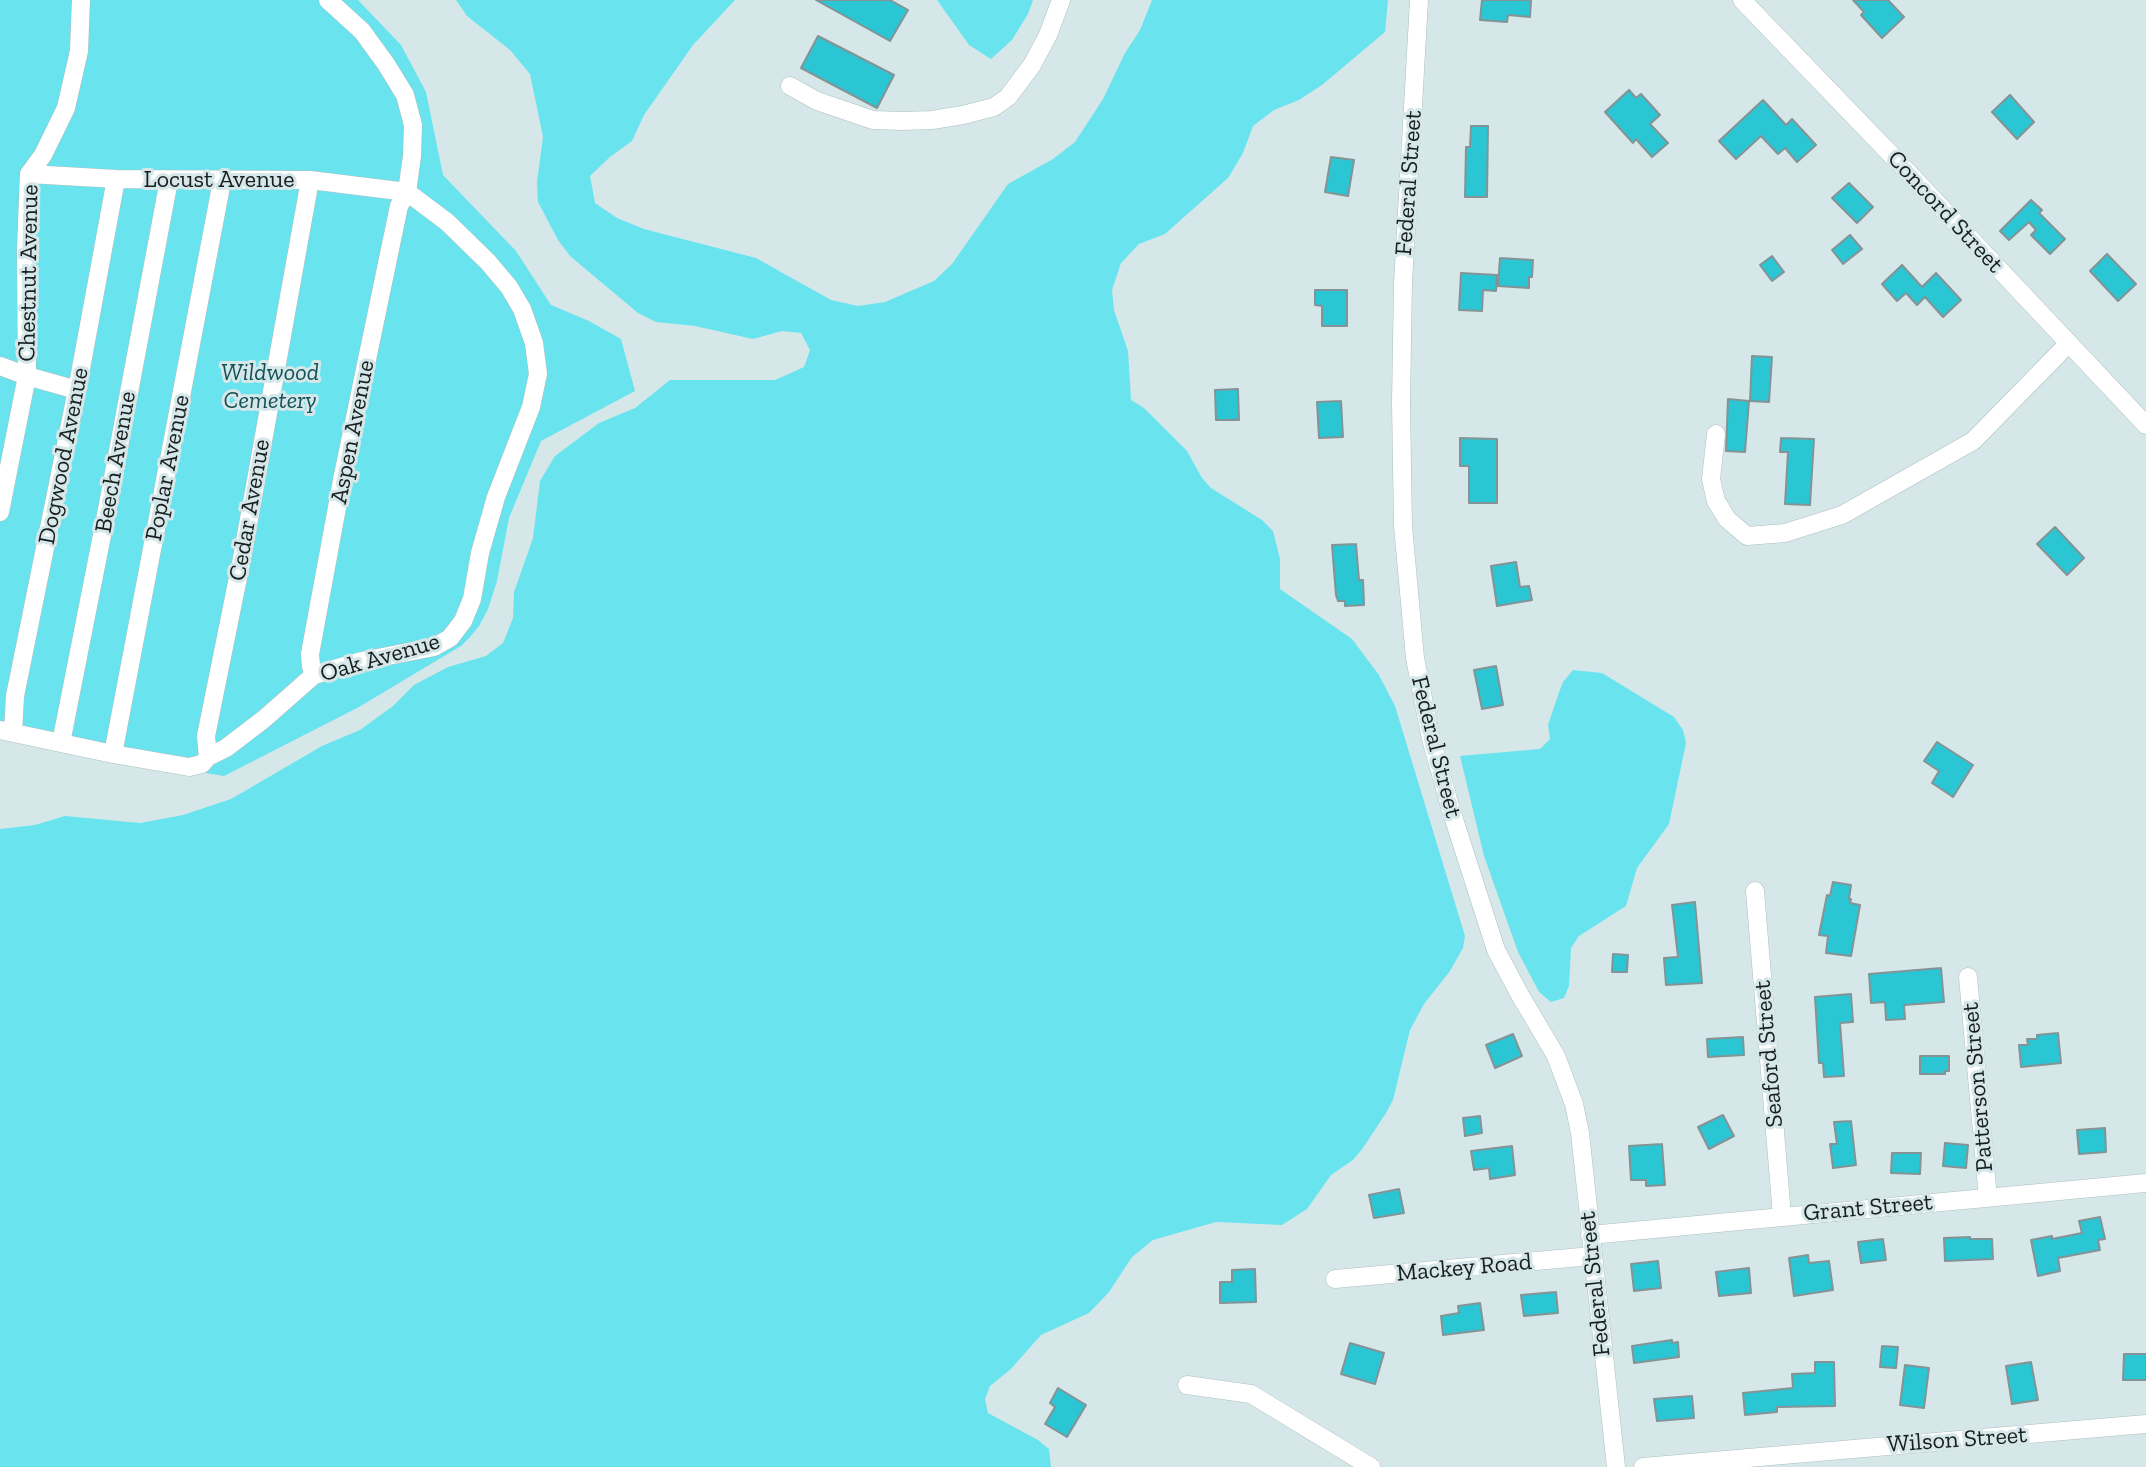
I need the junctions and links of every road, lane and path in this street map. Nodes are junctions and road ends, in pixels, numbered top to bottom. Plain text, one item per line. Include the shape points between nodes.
1 (81, 0) edge
2 (328, 0) edge
3 (1060, 0) edge
4 (1419, 0) edge
5 (1742, 0) edge
6 (790, 86) dead end
7 (29, 174) junction
8 (116, 180) junction
9 (169, 180) junction
10 (310, 180) junction
11 (222, 181) junction
12 (407, 192) junction
13 (2069, 343) junction
14 (0, 366) edge
15 (27, 376) junction
16 (77, 390) junction
17 (2146, 425) edge
18 (1716, 434) dead end
19 (0, 512) edge
20 (314, 675) junction
21 (6, 731) edge
22 (61, 743) junction
23 (113, 754) junction
24 (208, 757) junction
25 (1755, 891) dead end
26 (1968, 977) dead end
27 (2146, 1183) edge
28 (1988, 1198) junction
29 (1782, 1216) junction
30 (1590, 1236) junction
31 (1592, 1256) junction
32 (1335, 1279) dead end
33 (1187, 1385) dead end
34 (2146, 1424) edge
35 (1371, 1467) edge
36 (1616, 1467) edge
37 (1643, 1467) edge

1 - 7 street, Chestnut Avenue via 79,51 66,108
2 - 12 street, Aspen Avenue via 362,32 405,95 413,125
3 - 6 street via 1032,65 1008,97 994,107 932,120 873,120 817,101
4 - 30 street, Federal Street via 1401,403 1404,526 1415,658 1444,787 1496,950 1556,1056 1574,1104
5 - 13 street, Concord Street
7 - 8 street, Locust Avenue
7 - 15 street, Chestnut Avenue
8 - 9 street, Locust Avenue
8 - 16 street, Dogwood Avenue
9 - 11 street, Locust Avenue
9 - 22 street, Beech Avenue
10 - 11 street, Locust Avenue
10 - 12 street, Locust Avenue
10 - 24 street, Cedar Avenue via 206,736
11 - 23 street, Poplar Avenue
12 - 20 street, Aspen Avenue via 399,206 344,475 310,654
12 - 20 street, Oak Avenue via 455,229 509,287 534,343 538,374 531,407 496,497 463,621 450,638 434,647
13 - 17 street, Concord Street
13 - 18 street via 1973,441 1842,515 1785,533 1747,536 1727,519 1716,501 1711,479
14 - 15 street
15 - 16 street
15 - 19 street, Chestnut Avenue
16 - 21 street, Dogwood Avenue
20 - 24 street, Oak Avenue via 264,719
21 - 22 street, Oak Avenue
22 - 23 street, Oak Avenue
23 - 24 street, Oak Avenue via 189,767
25 - 29 street, Seaford Street
26 - 28 street, Patterson Street
27 - 28 street, Grant Street
28 - 29 street, Grant Street
29 - 30 street, Grant Street
30 - 31 street, Federal Street
31 - 32 street, Mackey Road
31 - 36 street, Federal Street
33 - 35 street via 1251,1394
34 - 37 street, Wilson Street

